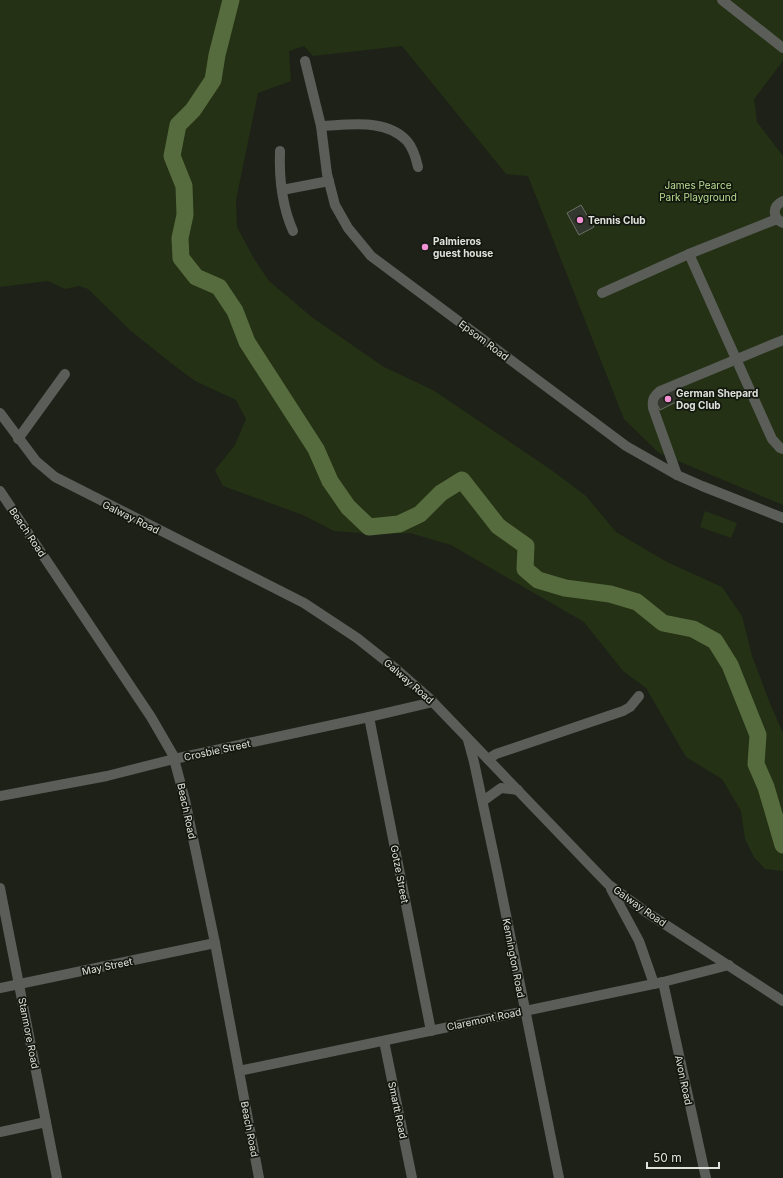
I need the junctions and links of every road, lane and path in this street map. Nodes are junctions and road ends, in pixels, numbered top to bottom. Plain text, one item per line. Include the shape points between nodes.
1 (722, 0) edge
2 (783, 48) edge
3 (305, 61) dead end
4 (321, 126) junction
5 (280, 151) dead end
6 (418, 167) dead end
7 (329, 181) junction
8 (282, 190) junction
9 (783, 201) edge
10 (780, 221) edge
11 (293, 231) dead end
12 (689, 254) junction
13 (602, 293) dead end
14 (783, 340) edge
15 (737, 358) junction
16 (65, 374) dead end
17 (0, 413) edge
18 (18, 439) junction
19 (783, 449) edge
20 (677, 475) junction
21 (0, 491) edge
22 (783, 518) edge
23 (639, 696) dead end
24 (433, 702) junction
25 (369, 718) junction
26 (467, 738) junction
27 (174, 759) junction
28 (488, 759) junction
29 (518, 790) junction
30 (0, 796) edge
31 (483, 801) junction
32 (608, 884) junction
33 (0, 888) edge
34 (215, 943) junction
35 (729, 965) junction
36 (658, 983) junction
37 (20, 984) junction
38 (0, 988) edge
39 (783, 1000) edge
40 (525, 1011) junction
41 (431, 1031) junction
42 (384, 1041) junction
43 (239, 1071) junction
44 (46, 1122) junction
45 (0, 1132) edge
46 (58, 1178) edge
47 (259, 1178) edge
48 (412, 1178) edge
49 (559, 1178) edge
50 (706, 1178) edge

1 - 2 street
3 - 4 street, Epsom Road
4 - 6 street via 372,124 390,130 407,141
4 - 7 street, Epsom Road
5 - 8 street
7 - 8 street
7 - 20 street, Epsom Road via 340,215 354,238 371,256 626,446
8 - 11 street
9 - 10 street via 775,208
10 - 12 street
12 - 13 street
12 - 15 street
14 - 15 street
15 - 19 street via 772,439
15 - 20 street via 660,391 654,396 653,408
16 - 18 street
17 - 18 street, Galway Road
18 - 24 street, Galway Road via 44,470 64,483 319,612 373,650
20 - 22 street, Epsom Road
21 - 27 street, Beach Road via 151,717
23 - 28 street via 630,708 623,711 496,754
24 - 25 street, Crosbie Street
24 - 26 street, Galway Road
25 - 27 street, Crosbie Street
25 - 41 street, Gotze Street
26 - 28 street, Galway Road
26 - 31 street, Kennington Road
27 - 30 street, Crosbie Street via 108,776
27 - 34 street, Beach Road via 186,800
28 - 29 street, Galway Road
29 - 31 street via 501,788
29 - 32 street, Galway Road
31 - 40 street, Kennington Road
32 - 35 street, Galway Road via 646,912
32 - 36 street, Avon Road
33 - 37 street, Stanmore Road
34 - 37 street, May Street
34 - 43 street, Beach Road
35 - 36 street, Claremont Road
35 - 39 street, Galway Road
36 - 40 street, Claremont Road
36 - 50 street, Avon Road
37 - 38 street, May Street
37 - 44 street, Stanmore Road
40 - 41 street, Claremont Road
40 - 49 street, Kennington Road
41 - 42 street, Claremont Road
42 - 43 street, Claremont Road
42 - 48 street, Smartt Road
43 - 47 street, Beach Road
44 - 45 street
44 - 46 street, Stanmore Road

